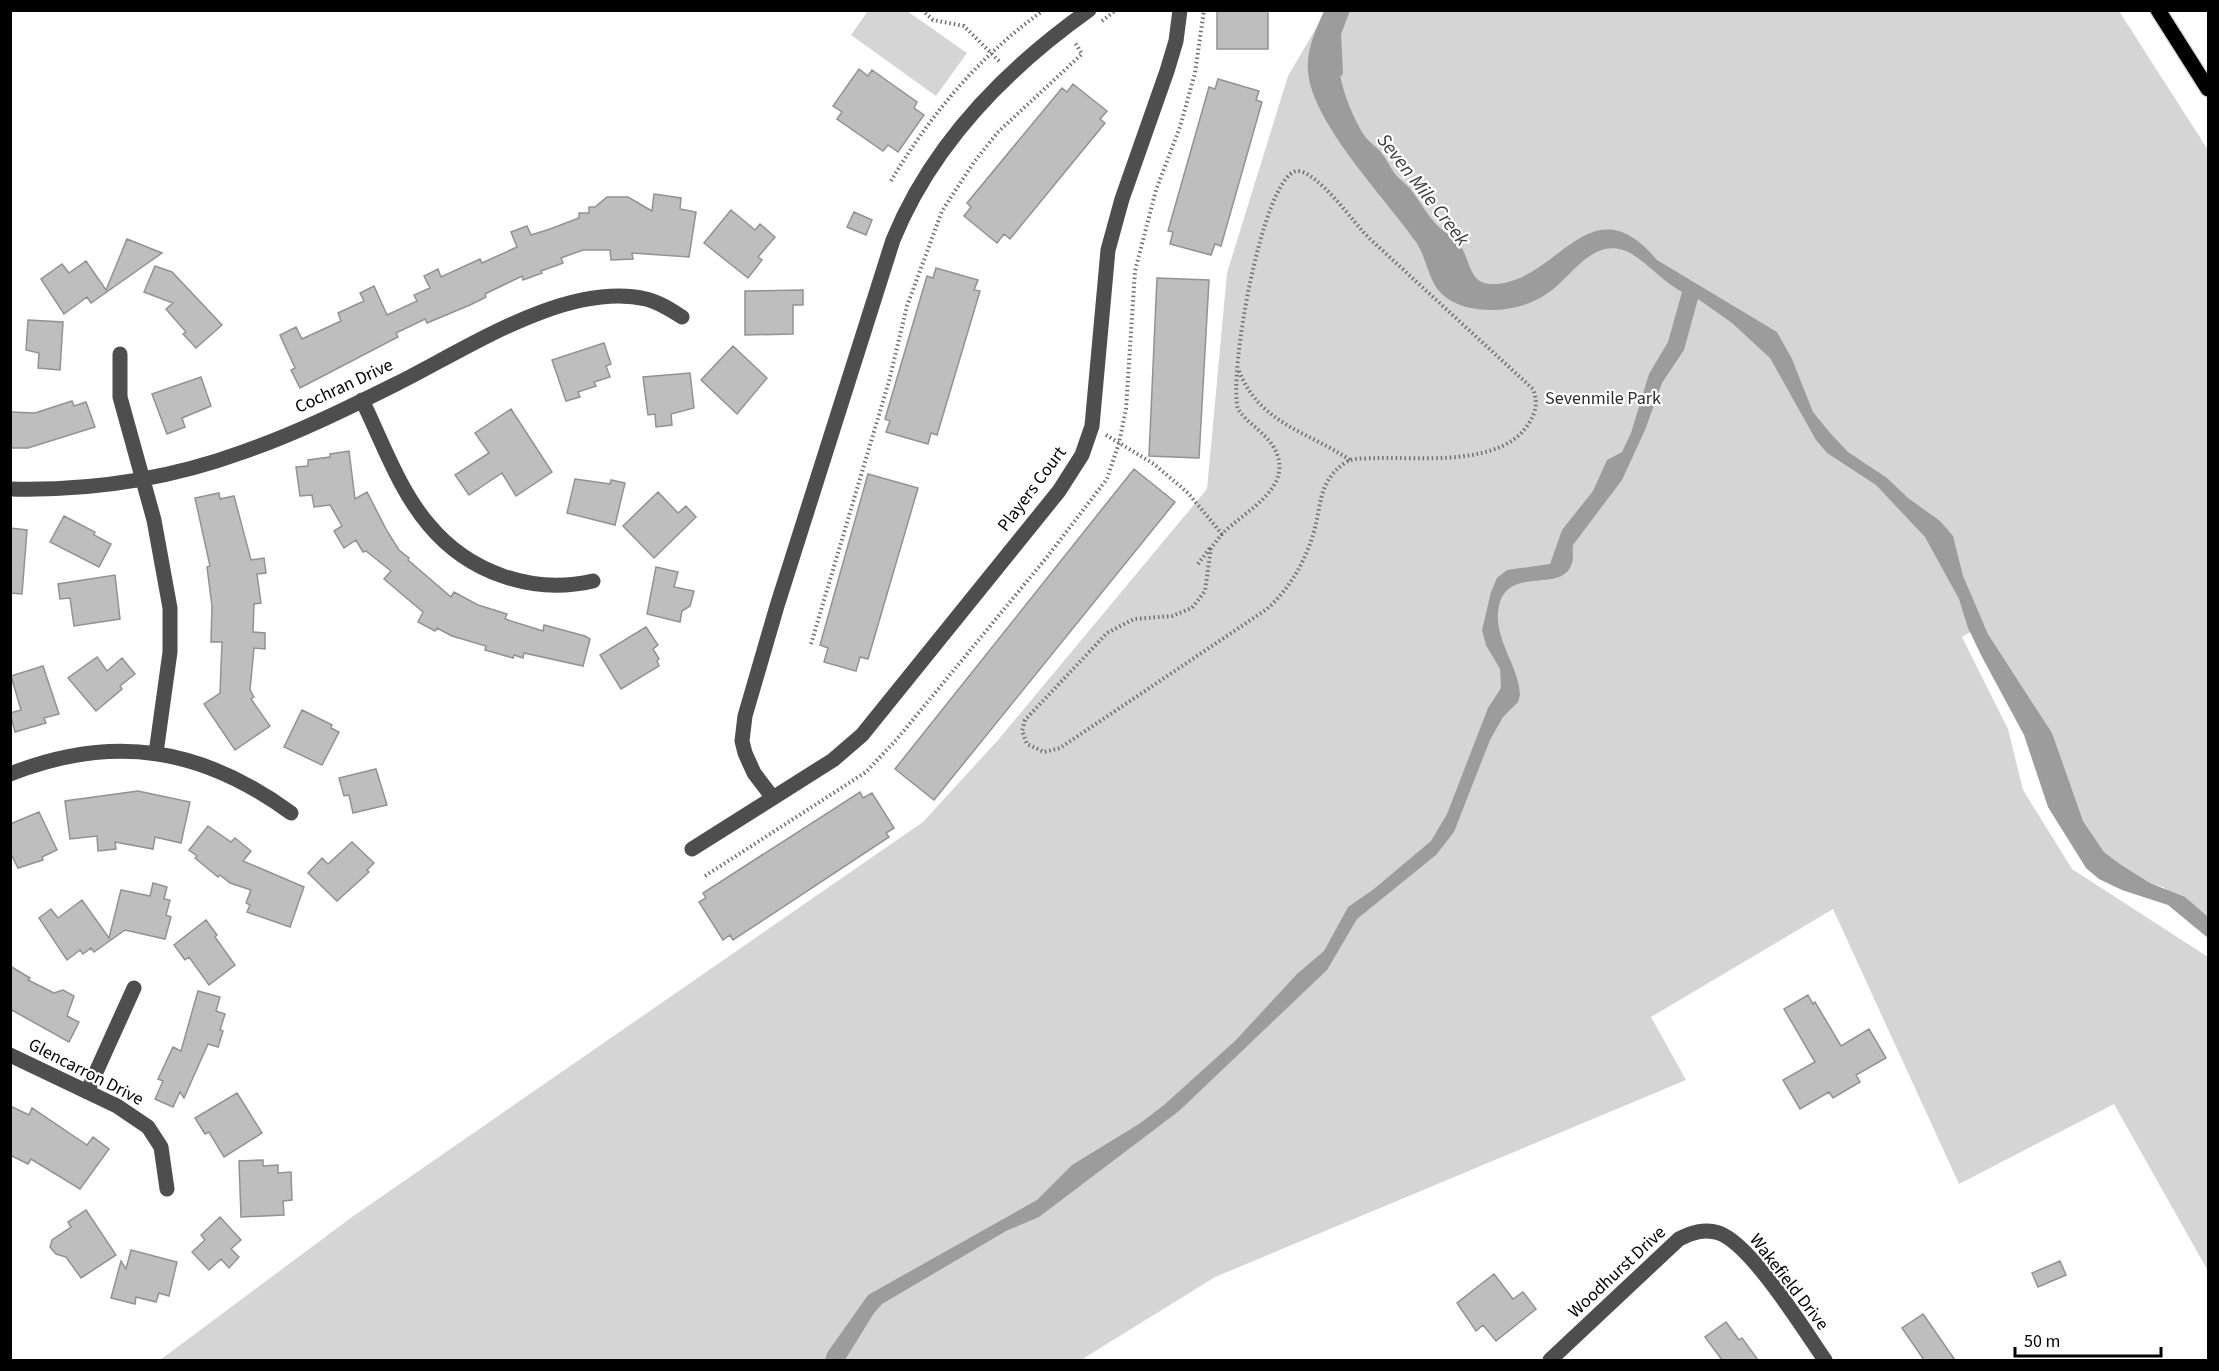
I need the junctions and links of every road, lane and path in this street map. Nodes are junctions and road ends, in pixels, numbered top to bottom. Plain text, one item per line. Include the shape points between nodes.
1 (922, 10) edge
2 (1044, 10) edge
3 (1089, 10) edge
4 (1180, 10) edge
5 (1204, 10) edge
6 (2158, 10) edge
7 (1073, 42) dead end
8 (990, 52) junction
9 (1011, 73) junction
10 (2208, 89) edge
11 (891, 181) dead end
12 (682, 317) dead end
13 (120, 354) dead end
14 (1239, 370) junction
15 (362, 400) junction
16 (1092, 426) junction
17 (1119, 443) junction
18 (1350, 460) junction
19 (144, 479) junction
20 (10, 489) edge
21 (1222, 534) junction
22 (1211, 548) junction
23 (1198, 564) dead end
24 (593, 581) dead end
25 (811, 644) dead end
26 (156, 753) junction
27 (10, 774) edge
28 (772, 798) junction
29 (291, 813) dead end
30 (692, 849) dead end
31 (705, 876) dead end
32 (134, 988) dead end
33 (10, 1055) edge
34 (87, 1092) junction
35 (166, 1189) dead end
36 (1719, 1233) joint
37 (1550, 1360) edge
38 (1824, 1360) edge

1 - 8 path via 933,20 964,26
2 - 8 path
3 - 9 street
4 - 16 street, Players Court via 1167,71 1108,250
5 - 17 path via 1192,84 1156,190 1135,271 1126,409
6 - 10 main road
7 - 25 path via 1082,54 998,132 942,211 907,306 889,381
8 - 9 path
8 - 11 path via 917,137
9 - 28 street via 932,165 907,206 881,274 746,716 742,741 745,753
12 - 15 street, Cochran Drive via 658,303 633,297 569,304 515,324
13 - 19 street via 119,393
14 - 18 path via 1250,394 1268,412
14 - 18 path via 1242,325 1261,241 1282,180 1300,170 1339,200 1351,220 1523,378 1536,397 1527,428 1493,450 1457,456
14 - 21 path via 1238,409 1274,447 1279,472 1269,493
15 - 19 street, Cochran Drive via 239,454
15 - 24 street via 419,512 453,548 490,571 523,582 558,586
16 - 17 path
16 - 28 street, Players Court via 1082,455 1059,491 875,721 847,750
17 - 21 path via 1154,464 1188,493
17 - 31 path via 1107,479 1047,557 866,772
18 - 22 path via 1325,484 1303,561 1283,593 1267,609 1060,748 1044,752 1027,744 1022,731 1025,720 1101,638 1128,621 1177,615 1195,604 1207,587
19 - 20 street, Cochran Drive
19 - 26 street via 166,577 171,624
21 - 22 path
22 - 23 path
26 - 27 street via 123,750 65,756
26 - 29 street via 189,760 226,775 268,796
28 - 30 street, Players Court
32 - 34 street
33 - 34 street, Glencarron Drive
34 - 35 street, Glencarron Drive via 130,1114 154,1134 162,1153
36 - 37 street, Woodhurst Drive via 1702,1230 1679,1239
36 - 38 street, Wakefield Drive via 1754,1263

